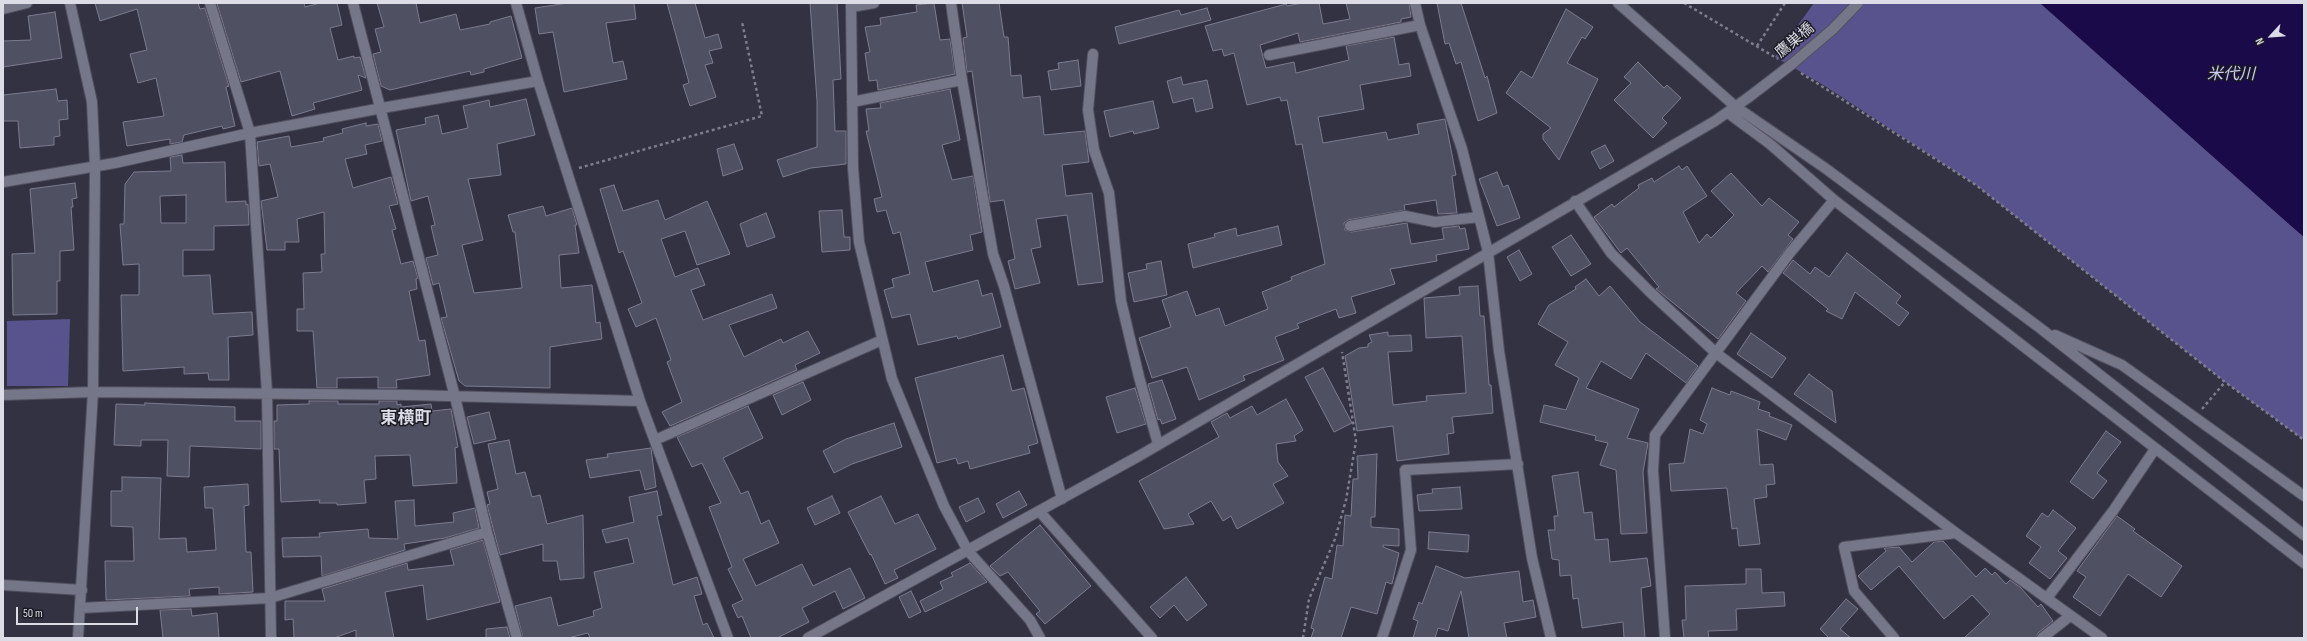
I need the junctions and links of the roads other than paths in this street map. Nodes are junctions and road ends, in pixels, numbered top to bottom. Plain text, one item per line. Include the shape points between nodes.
1 (27, 3) edge
2 (70, 3) edge
3 (210, 3) edge
4 (353, 3) edge
5 (516, 3) edge
6 (874, 3) edge
7 (951, 3) edge
8 (1415, 3) edge
9 (1618, 3) edge
10 (1858, 3) edge
11 (851, 5) edge
12 (3, 9) edge
13 (1420, 25) junction
14 (1093, 54) dead end
15 (1269, 55) dead end
16 (962, 80) junction
17 (538, 81) junction
18 (852, 102) junction
19 (382, 108) junction
20 (1732, 110) junction
21 (250, 133) junction
22 (96, 166) junction
23 (3, 182) edge
24 (1834, 200) junction
25 (1575, 201) junction
26 (1479, 217) junction
27 (1350, 226) dead end
28 (1488, 252) junction
29 (2040, 328) junction
30 (882, 340) junction
31 (1716, 353) junction
32 (93, 392) junction
33 (268, 393) junction
34 (3, 395) edge
35 (455, 397) junction
36 (640, 401) junction
37 (655, 440) junction
38 (1158, 444) junction
39 (2155, 449) junction
40 (1518, 464) junction
41 (2304, 496) edge
42 (1062, 499) junction
43 (1040, 512) junction
44 (487, 532) junction
45 (1956, 534) junction
46 (2304, 535) edge
47 (968, 551) junction
48 (2304, 563) edge
49 (3, 586) edge
50 (82, 590) junction
51 (270, 598) junction
52 (2047, 598) junction
53 (81, 608) junction
54 (2070, 616) junction
55 (1892, 637) edge
56 (78, 638) edge
57 (271, 638) edge
58 (517, 638) edge
59 (728, 638) edge
60 (808, 638) edge
61 (1040, 638) edge
62 (1152, 638) edge
63 (1382, 638) edge
64 (1551, 638) edge
65 (1665, 638) edge
66 (2042, 638) edge
67 (2102, 638) edge

1 - 12 street
2 - 22 street via 92,102
3 - 21 street
4 - 19 street
5 - 17 street
6 - 11 street
7 - 16 street
8 - 13 street
9 - 20 street
10 - 20 street, 鷹巣橋, bridge via 1833,29 1792,64
11 - 18 street
13 - 15 street
13 - 26 street via 1462,148
14 - 38 street via 1088,110 1094,150 1109,193 1121,301
16 - 18 street
16 - 42 street via 993,254
17 - 19 street
17 - 36 street
18 - 30 street via 853,168 859,242
19 - 21 street
19 - 35 street
20 - 24 street
20 - 25 street, 鷹巣橋
20 - 29 street via 1825,168
21 - 22 street
21 - 33 street
22 - 23 street
22 - 32 street
24 - 31 street via 1788,254
24 - 39 street
25 - 28 street, 鷹巣橋
25 - 31 street via 1612,253
26 - 27 street via 1435,222 1406,216
26 - 28 street
28 - 38 street, 鷹巣橋
28 - 40 street via 1499,351
29 - 41 street via 2122,365
29 - 46 street
30 - 37 street
30 - 47 street via 892,379 944,506
31 - 45 street
31 - 65 street via 1655,435 1654,471
32 - 33 street
32 - 34 street
32 - 50 street
33 - 35 street
33 - 51 street
35 - 36 street
35 - 44 street
36 - 37 street
37 - 59 street
38 - 42 street, 鷹巣橋
39 - 48 street
39 - 52 street via 2113,511
40 - 63 street via 1405,470 1411,550
40 - 64 street via 1532,558
42 - 43 street, 鷹巣橋
43 - 47 street, 鷹巣橋
43 - 62 street
44 - 51 street
44 - 58 street
45 - 52 street
45 - 55 street via 1844,547 1854,591
47 - 60 street, 鷹巣橋
47 - 61 street via 1030,620
49 - 50 street
50 - 53 street
51 - 53 street
51 - 57 street
52 - 54 street
53 - 56 street
54 - 66 street
54 - 67 street

